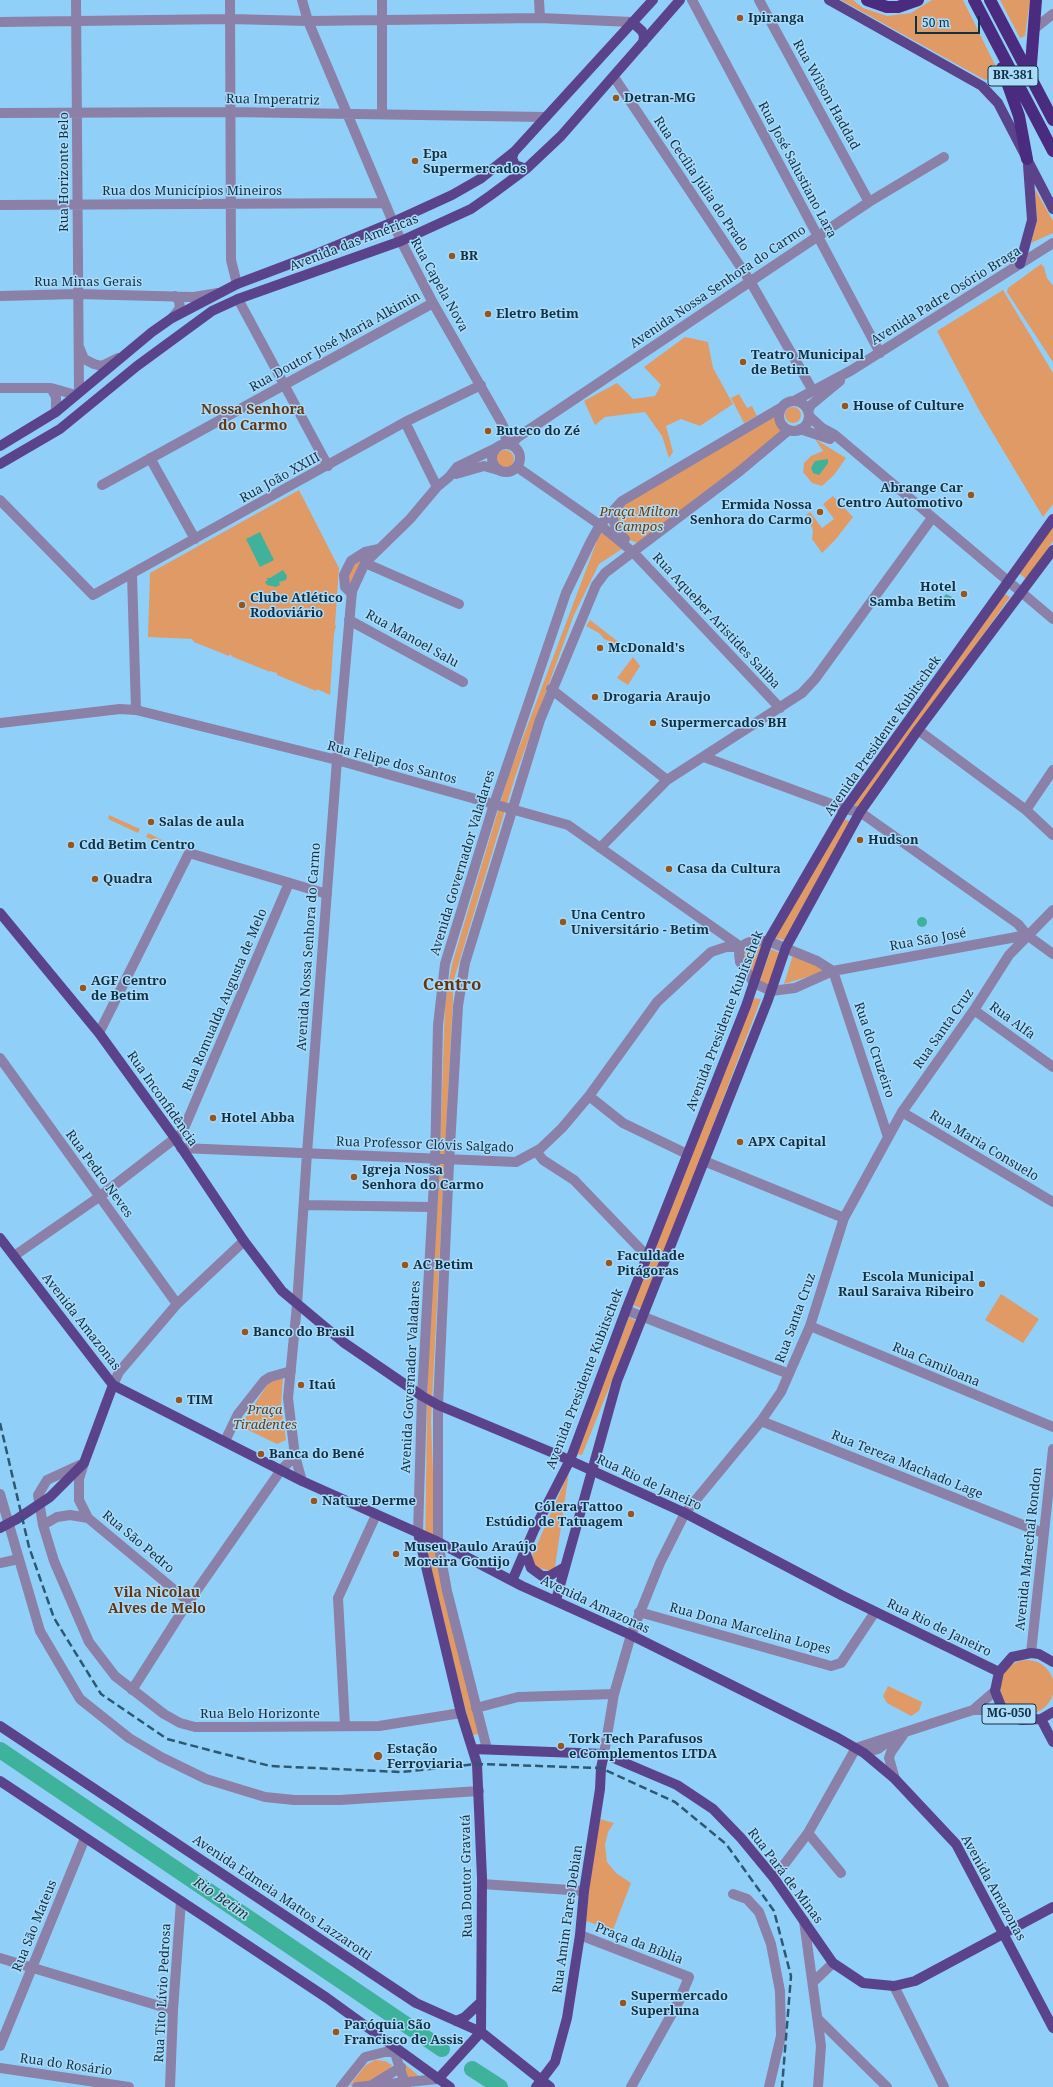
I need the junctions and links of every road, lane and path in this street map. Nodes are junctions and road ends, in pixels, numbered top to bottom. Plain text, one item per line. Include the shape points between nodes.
1 (76, 0) edge
2 (230, 0) edge
3 (302, 0) edge
4 (382, 0) edge
5 (539, 0) edge
6 (653, 0) edge
7 (680, 0) edge
8 (692, 0) edge
9 (760, 0) edge
10 (829, 0) edge
11 (867, 0) edge
12 (918, 0) edge
13 (974, 0) edge
14 (990, 0) edge
15 (1036, 0) edge
16 (1053, 14) edge
17 (540, 18) junction
18 (230, 19) junction
19 (381, 19) junction
20 (308, 21) junction
21 (0, 22) edge
22 (76, 22) junction
23 (632, 22) junction
24 (1034, 29) junction
25 (993, 38) junction
26 (643, 43) junction
27 (614, 77) junction
28 (1030, 77) junction
29 (78, 112) junction
30 (229, 112) junction
31 (0, 113) edge
32 (347, 114) junction
33 (382, 114) junction
34 (546, 117) junction
35 (1053, 120) edge
36 (1046, 140) junction
37 (1053, 151) edge
38 (514, 152) junction
39 (944, 158) dead end
40 (1027, 159) junction
41 (1053, 161) edge
42 (526, 169) junction
43 (869, 202) junction
44 (230, 203) junction
45 (385, 203) junction
46 (77, 204) junction
47 (0, 205) edge
48 (1053, 209) edge
49 (393, 222) junction
50 (818, 236) junction
51 (400, 241) junction
52 (1053, 243) edge
53 (1020, 264) junction
54 (750, 281) junction
55 (237, 284) junction
56 (220, 292) junction
57 (77, 294) junction
58 (0, 296) edge
59 (175, 296) junction
60 (238, 299) junction
61 (433, 303) junction
62 (172, 318) junction
63 (152, 332) junction
64 (77, 344) junction
65 (161, 347) junction
66 (880, 353) junction
67 (125, 355) junction
68 (852, 370) junction
69 (285, 384) junction
70 (481, 385) junction
71 (0, 388) edge
72 (51, 388) junction
73 (812, 390) junction
74 (77, 394) junction
75 (794, 401) junction
76 (782, 407) junction
77 (56, 412) junction
78 (808, 413) junction
79 (405, 422) junction
80 (35, 424) junction
81 (800, 429) junction
82 (789, 430) junction
83 (45, 438) junction
84 (0, 446) edge
85 (504, 446) junction
86 (848, 448) junction
87 (150, 458) junction
88 (0, 464) edge
89 (328, 466) junction
90 (517, 467) junction
91 (499, 471) junction
92 (449, 477) junction
93 (102, 485) dead end
94 (437, 487) junction
95 (0, 500) edge
96 (611, 514) junction
97 (932, 518) junction
98 (1053, 519) edge
99 (600, 525) junction
100 (195, 539) junction
101 (379, 549) junction
102 (637, 549) junction
103 (1053, 550) edge
104 (364, 563) junction
105 (132, 574) junction
106 (1008, 581) junction
107 (1021, 592) junction
108 (352, 594) junction
109 (459, 604) dead end
110 (1053, 619) edge
111 (350, 620) junction
112 (463, 682) dead end
113 (551, 689) junction
114 (780, 708) junction
115 (136, 710) junction
116 (0, 723) edge
117 (918, 730) junction
118 (704, 757) junction
119 (336, 760) junction
120 (1053, 770) edge
121 (668, 780) junction
122 (494, 804) junction
123 (846, 809) junction
124 (1026, 810) junction
125 (513, 811) junction
126 (860, 812) junction
127 (1053, 835) edge
128 (600, 848) junction
129 (289, 883) junction
130 (327, 894) junction
131 (1053, 910) edge
132 (0, 913) edge
133 (1027, 935) junction
134 (768, 941) junction
135 (741, 947) junction
136 (786, 947) junction
137 (1053, 954) edge
138 (833, 971) junction
139 (754, 983) junction
140 (771, 991) junction
141 (974, 1010) junction
142 (99, 1033) junction
143 (0, 1058) edge
144 (1053, 1067) edge
145 (589, 1096) junction
146 (902, 1112) junction
147 (888, 1137) junction
148 (175, 1138) junction
149 (181, 1148) junction
150 (536, 1151) junction
151 (307, 1153) junction
152 (687, 1154) junction
153 (435, 1159) junction
154 (449, 1160) junction
155 (704, 1161) junction
156 (99, 1197) junction
157 (1053, 1202) edge
158 (304, 1205) junction
159 (432, 1207) junction
160 (844, 1218) junction
161 (0, 1238) edge
162 (244, 1241) junction
163 (14, 1256) junction
164 (647, 1256) junction
165 (177, 1304) junction
166 (297, 1305) junction
167 (626, 1310) junction
168 (642, 1317) junction
169 (810, 1326) junction
170 (291, 1370) junction
171 (789, 1374) junction
172 (113, 1385) junction
173 (422, 1396) junction
174 (438, 1405) junction
175 (761, 1421) junction
176 (1053, 1427) edge
177 (225, 1441) junction
178 (1053, 1453) edge
179 (295, 1456) junction
180 (570, 1460) junction
181 (84, 1463) junction
182 (281, 1470) junction
183 (592, 1471) junction
184 (302, 1481) junction
185 (0, 1494) edge
186 (2, 1509) edge
187 (685, 1513) junction
188 (376, 1515) junction
189 (88, 1518) junction
190 (43, 1525) junction
191 (0, 1528) edge
192 (418, 1533) junction
193 (1044, 1533) junction
194 (438, 1542) junction
195 (525, 1551) junction
196 (19, 1559) junction
197 (0, 1564) edge
198 (566, 1567) junction
199 (512, 1581) junction
200 (556, 1600) junction
201 (189, 1602) junction
202 (640, 1612) junction
203 (875, 1612) junction
204 (631, 1635) junction
205 (1031, 1653) junction
206 (1053, 1662) edge
207 (999, 1672) junction
208 (132, 1690) junction
209 (995, 1691) junction
210 (614, 1694) junction
211 (476, 1708) junction
212 (973, 1710) junction
213 (1004, 1710) junction
214 (1053, 1712) edge
215 (461, 1713) junction
216 (1041, 1720) junction
217 (0, 1726) edge
218 (345, 1726) junction
219 (903, 1735) junction
220 (1053, 1742) edge
221 (473, 1749) junction
222 (487, 1749) junction
223 (860, 1751) junction
224 (604, 1754) junction
225 (895, 1778) junction
226 (0, 1781) edge
227 (479, 1791) junction
228 (808, 1832) junction
229 (85, 1838) junction
230 (841, 1873) dead end
231 (774, 1878) junction
232 (482, 1884) junction
233 (584, 1891) junction
234 (733, 1894) dead end
235 (181, 1902) junction
236 (1053, 1908) edge
237 (804, 1922) junction
238 (580, 1935) junction
239 (1004, 1935) junction
240 (0, 1958) edge
241 (833, 1963) junction
242 (32, 1967) junction
243 (813, 1982) junction
244 (894, 1986) junction
245 (481, 2002) junction
246 (173, 2010) junction
247 (819, 2020) junction
248 (456, 2021) junction
249 (1053, 2028) edge
250 (480, 2032) junction
251 (0, 2046) edge
252 (394, 2049) junction
253 (401, 2067) junction
254 (0, 2068) edge
255 (436, 2083) edge
256 (406, 2084) edge
257 (542, 2085) edge
258 (370, 2086) junction
259 (129, 2087) edge
260 (170, 2087) edge
261 (341, 2087) edge
262 (357, 2087) edge
263 (450, 2087) edge
264 (631, 2087) edge
265 (769, 2087) edge
266 (818, 2087) edge
267 (887, 2087) edge
268 (944, 2087) edge

1 - 22 street, Rua Horizonte Belo
2 - 18 street
3 - 20 street, Rua Capela Nova
4 - 19 street
5 - 17 street
6 - 23 main road, Avenida das Américas
7 - 26 main road, Avenida das Américas
8 - 50 street, Rua José Salustiano Lara
9 - 43 street, Rua Wilson Haddad
10 - 40 main road via 982,86 998,103
11 - 12 highway via 877,5 893,7 909,5
13 - 25 highway, BR-381
14 - 28 highway, BR-381
15 - 24 highway
16 - 24 street
17 - 19 street
17 - 23 street
18 - 20 street
18 - 22 street
18 - 30 street
19 - 20 street
19 - 33 street
20 - 32 street, Rua Capela Nova
21 - 22 street
22 - 29 street, Rua Horizonte Belo
23 - 26 main road via 642,31
23 - 34 main road, Avenida das Américas
24 - 28 highway
25 - 36 highway, BR-381
25 - 40 highway via 1019,116
26 - 27 main road, Avenida das Américas
27 - 42 main road, Avenida das Américas via 561,136
27 - 54 street, Rua Cecília Júlia do Prado
28 - 35 highway, BR-381
29 - 30 street, Rua Imperatriz
29 - 31 street, Rua Imperatriz
29 - 46 street, Rua Horizonte Belo
30 - 32 street, Rua Imperatriz
30 - 44 street
32 - 33 street, Rua Imperatriz
32 - 45 street, Rua Capela Nova
33 - 34 street, Rua Imperatriz
34 - 38 main road, Avenida das Américas
36 - 37 highway, BR-381
36 - 41 highway
38 - 42 main road via 512,158 515,166
38 - 49 main road, Avenida das Américas via 465,189
39 - 43 street, Avenida Nossa Senhora do Carmo
40 - 48 main road
40 - 53 main road via 1032,220
42 - 51 main road, Avenida das Américas via 470,209
43 - 50 street, Avenida Nossa Senhora do Carmo
44 - 45 street, Rua dos Municípios Mineiros
44 - 46 street, Rua dos Municípios Mineiros
44 - 55 street via 231,260
45 - 49 street, Rua Capela Nova
46 - 47 street, Rua dos Municípios Mineiros
46 - 57 street, Rua Horizonte Belo
49 - 51 street, Rua Capela Nova
49 - 55 main road, Avenida das Américas
50 - 54 street, Avenida Nossa Senhora do Carmo
50 - 66 street, Rua José Salustiano Lara
51 - 60 main road, Avenida das Américas
51 - 61 street, Rua Capela Nova
52 - 53 street, Avenida Padre Osório Braga
53 - 66 street, Avenida Padre Osório Braga
54 - 73 street, Rua Cecília Júlia do Prado
54 - 85 street, Avenida Nossa Senhora do Carmo
55 - 56 main road, Avenida das Américas
56 - 59 street, Rua Minas Gerais via 194,297
56 - 62 main road, Avenida das Américas
57 - 58 street, Rua Minas Gerais
57 - 59 street, Rua Minas Gerais
57 - 64 street, Rua Horizonte Belo
59 - 62 street via 180,308
60 - 65 main road, Avenida das Américas via 212,311
60 - 69 street
61 - 69 street, Rua Doutor José Maria Alkimin
61 - 70 street, Rua Capela Nova
62 - 63 main road, Avenida das Américas
63 - 65 main road
63 - 67 main road, Avenida das Américas
64 - 67 street via 84,358 102,366
64 - 74 street, Rua Horizonte Belo
65 - 83 main road, Avenida das Américas via 60,429
66 - 68 street, Avenida Padre Osório Braga
67 - 74 main road, Avenida das Américas
68 - 73 street, Avenida Padre Osório Braga
68 - 78 street, Avenida Padre Osório Braga via 811,406
69 - 87 street, Rua Doutor José Maria Alkimin
69 - 89 street
70 - 79 street, Rua João XXIII
70 - 85 street, Rua Capela Nova via 505,430
71 - 72 street
72 - 74 street
72 - 77 street via 56,397
73 - 75 street, Avenida Padre Osório Braga
74 - 77 main road, Avenida das Américas
75 - 76 street
75 - 78 street via 801,403
76 - 82 street via 780,418
76 - 96 street, Avenida Governador Valadares via 622,501
77 - 80 main road, Avenida das Américas
78 - 81 street via 806,424
78 - 86 street via 822,428 835,435
79 - 89 street, Rua João XXIII
79 - 94 street
80 - 83 main road
80 - 84 main road, Avenida das Américas
81 - 82 street
81 - 86 street via 825,436
82 - 102 street via 740,471
83 - 88 main road, Avenida das Américas
85 - 90 street via 516,448 520,455
85 - 91 street via 492,460
85 - 92 street, Avenida Nossa Senhora do Carmo via 457,467
86 - 97 street
87 - 93 street, Rua Doutor José Maria Alkimin
87 - 100 street
89 - 100 street, Rua João XXIII
90 - 91 street via 508,472
90 - 99 street
91 - 92 street, Avenida Nossa Senhora do Carmo via 484,466
92 - 94 street, Avenida Nossa Senhora do Carmo
94 - 101 street, Avenida Nossa Senhora do Carmo via 410,519
95 - 105 street, Rua João XXIII via 93,595
96 - 99 street, Avenida Governador Valadares
96 - 102 street via 618,533
97 - 106 street
97 - 114 street via 815,680 802,693
98 - 106 main road, Avenida Presidente Kubitschek
99 - 102 street
99 - 122 street, Avenida Governador Valadares via 566,593
100 - 105 street, Rua João XXIII
101 - 104 street, Avenida Nossa Senhora do Carmo
101 - 108 street via 365,552 351,561 344,575 344,587
102 - 113 street via 606,573 596,585
102 - 114 street, Rua Aqueber Aristides Saliba
103 - 107 main road, Avenida Presidente Kubitschek
104 - 108 street, Avenida Nossa Senhora do Carmo
104 - 109 street
105 - 115 street
106 - 107 street
106 - 123 main road, Avenida Presidente Kubitschek
107 - 110 street
107 - 117 main road, Avenida Presidente Kubitschek
108 - 111 street, Avenida Nossa Senhora do Carmo
111 - 112 street, Rua Manoel Salu
111 - 119 street, Avenida Nossa Senhora do Carmo
113 - 121 street
113 - 125 street
114 - 118 street
115 - 116 street, Rua Felipe dos Santos
115 - 119 street, Rua Felipe dos Santos
117 - 124 street
117 - 126 main road, Avenida Presidente Kubitschek
118 - 121 street
118 - 123 street
119 - 122 street, Rua Felipe dos Santos
119 - 130 street, Avenida Nossa Senhora do Carmo
120 - 124 street
121 - 128 street
122 - 125 street, Rua Felipe dos Santos
122 - 153 street, Avenida Governador Valadares via 445,964 438,1025
123 - 126 street
123 - 134 main road, Avenida Presidente Kubitschek
124 - 127 street
125 - 128 street, Rua Felipe dos Santos via 568,825
125 - 154 street via 465,963 460,989
126 - 133 street via 1018,924
126 - 136 main road, Avenida Presidente Kubitschek
128 - 135 street, Rua Felipe dos Santos
129 - 130 street
129 - 142 street via 189,852
129 - 148 street, Rua Romualda Augusta de Melo via 182,1133
130 - 151 street, Avenida Nossa Senhora do Carmo
131 - 133 street, Rua Santa Cruz
132 - 142 main road, Rua Inconfidência
133 - 137 street
133 - 138 street, Rua São José
133 - 141 street, Rua Santa Cruz via 1009,955
134 - 135 street, Rua Professor Clóvis Salgado via 753,941
134 - 136 street
134 - 139 main road, Avenida Presidente Kubitschek
135 - 139 street via 740,962
135 - 145 street, Rua Professor Clóvis Salgado via 726,947 711,952 657,1002
136 - 138 street
136 - 140 main road, Avenida Presidente Kubitschek
138 - 140 street, Rua São José via 795,988
138 - 147 street, Rua do Cruzeiro
139 - 140 street
139 - 152 main road, Avenida Presidente Kubitschek
140 - 155 main road, Avenida Presidente Kubitschek
141 - 144 street, Rua Alfa
141 - 146 street, Rua Santa Cruz
142 - 148 main road, Rua Inconfidência
143 - 156 street, Rua Pedro Neves
145 - 150 street, Rua Professor Clóvis Salgado via 562,1128
145 - 152 street via 623,1123
146 - 147 street, Rua Santa Cruz
146 - 157 street, Rua Maria Consuelo
147 - 160 street, Rua Santa Cruz
148 - 149 main road, Rua Inconfidência
148 - 156 street, Rua Romualda Augusta de Melo
149 - 151 street, Rua Professor Clóvis Salgado
149 - 162 main road, Rua Inconfidência
150 - 154 street, Rua Professor Clóvis Salgado via 516,1162
150 - 164 street via 543,1160 574,1180
151 - 153 street, Rua Professor Clóvis Salgado
151 - 158 street, Avenida Nossa Senhora do Carmo
152 - 164 main road, Avenida Presidente Kubitschek
153 - 154 street, Rua Professor Clóvis Salgado
153 - 159 street, Avenida Governador Valadares
154 - 174 street
155 - 160 street
155 - 168 main road, Avenida Presidente Kubitschek
156 - 163 street, Rua Romualda Augusta de Melo
156 - 165 street, Rua Pedro Neves
158 - 159 street
158 - 166 street, Avenida Nossa Senhora do Carmo
159 - 173 street, Avenida Governador Valadares
160 - 169 street, Rua Santa Cruz
161 - 163 main road, Avenida Amazonas
162 - 165 street
162 - 166 main road, Rua Inconfidência via 282,1291
163 - 172 main road, Avenida Amazonas
164 - 167 main road, Avenida Presidente Kubitschek
165 - 172 street via 119,1372
166 - 170 street, Avenida Nossa Senhora do Carmo
166 - 173 main road, Rua Rio de Janeiro via 343,1342
167 - 168 street
167 - 180 main road, Avenida Presidente Kubitschek
168 - 171 street
168 - 183 main road, Avenida Presidente Kubitschek via 617,1381
169 - 171 street, Rua Santa Cruz
169 - 176 street, Rua Camiloana
170 - 177 street via 264,1381 238,1414
170 - 179 street, Avenida Nossa Senhora do Carmo via 288,1398
171 - 175 street, Rua Santa Cruz via 781,1392
172 - 177 main road, Avenida Amazonas
172 - 181 main road
173 - 174 main road, Rua Rio de Janeiro
173 - 192 street, Avenida Governador Valadares
174 - 180 main road, Rua Rio de Janeiro
174 - 194 street
175 - 187 street, Rua Santa Cruz
175 - 193 street, Rua Tereza Machado Lage
177 - 182 main road, Avenida Amazonas
178 - 193 street, Avenida Marechal Rondon
179 - 182 street
179 - 184 street, Avenida Nossa Senhora do Carmo
180 - 183 main road, Rua Rio de Janeiro
180 - 195 main road, Avenida Presidente Kubitschek
181 - 189 street, Rua São Pedro via 79,1479 80,1500
181 - 190 street, Rua Belo Horizonte via 53,1476 42,1487 38,1495
181 - 191 main road via 50,1497
182 - 184 main road, Avenida Amazonas
182 - 201 street
183 - 187 main road, Rua Rio de Janeiro
183 - 198 main road, Avenida Presidente Kubitschek
184 - 188 main road, Avenida Amazonas
185 - 186 street
186 - 196 street
187 - 202 street, Rua Santa Cruz via 660,1562
187 - 203 main road, Rua Rio de Janeiro
188 - 192 main road, Avenida Amazonas
188 - 218 street via 338,1598
189 - 190 street, Rua São Pedro via 70,1515 57,1517
189 - 201 street, Rua São Pedro
190 - 208 street, Rua Belo Horizonte via 54,1561 89,1642 115,1676
192 - 194 main road, Avenida Amazonas
192 - 215 main road, Avenida Governador Valadares
193 - 205 street, Avenida Marechal Rondon
194 - 199 main road, Avenida Amazonas
194 - 211 street via 447,1591
195 - 198 main road via 531,1568 542,1576 549,1576
195 - 199 main road, Avenida Presidente Kubitschek
196 - 197 street
196 - 227 street via 40,1631 80,1699 129,1738 161,1757 206,1779 265,1797 340,1800
198 - 200 main road, Avenida Presidente Kubitschek
199 - 200 main road, Avenida Amazonas
200 - 204 main road, Avenida Amazonas
201 - 208 street
202 - 203 street, Rua Dona Marcelina Lopes via 831,1666 841,1663
202 - 204 street, Rua Santa Cruz
203 - 207 main road, Rua Rio de Janeiro
204 - 210 street, Rua Santa Cruz
204 - 223 main road, Avenida Amazonas
205 - 206 main road
205 - 207 main road via 1012,1658
207 - 209 main road, MG-050
208 - 218 street, Rua Belo Horizonte via 164,1714 180,1723 195,1727
209 - 212 street
209 - 213 main road, MG-050
210 - 211 street via 518,1697
210 - 224 street, Rua Santa Cruz
211 - 222 street
212 - 213 street
212 - 219 street
213 - 216 main road, MG-050 via 1021,1720
214 - 216 main road, MG-050
215 - 218 street, Rua Belo Horizonte via 379,1726
215 - 221 main road, Avenida Governador Valadares
216 - 220 main road
217 - 248 main road, Avenida Edmeia Mattos Lazzarotti via 416,2003
219 - 223 street
219 - 225 street via 890,1752 889,1758
221 - 222 main road, Rua Pará de Minas
221 - 227 main road, Rua Doutor Gravatá
222 - 224 main road, Rua Pará de Minas
223 - 225 main road, Avenida Amazonas
223 - 228 street
224 - 231 main road, Rua Pará de Minas via 677,1786 713,1809
224 - 233 main road, Rua Amim Fares Debian
225 - 239 main road, Avenida Amazonas via 956,1844
226 - 229 main road
227 - 232 main road, Rua Doutor Gravatá
228 - 230 street
228 - 231 street
229 - 235 main road
229 - 242 street, Rua São Mateus
231 - 237 main road, Rua Pará de Minas
232 - 233 street
232 - 245 main road, Rua Doutor Gravatá
233 - 238 main road, Rua Amim Fares Debian
234 - 265 street via 747,1899 759,1912 771,1944 780,1991 781,2036
235 - 246 street, Rua Tito Lívio Pedrosa
235 - 252 main road via 327,1998
236 - 239 main road, Rua Pará de Minas
237 - 241 main road, Rua Pará de Minas
237 - 243 street
238 - 257 main road, Rua Amim Fares Debian via 565,2025 555,2062
238 - 264 street, Praça da Bíblia via 688,1977 679,2001
239 - 244 main road, Rua Pará de Minas via 915,1981
239 - 249 main road, Avenida Amazonas
240 - 242 street
241 - 243 street
241 - 244 main road, Rua Pará de Minas via 863,1983
242 - 246 street
242 - 251 street, Rua São Mateus
243 - 247 street
244 - 268 street
245 - 248 main road
245 - 250 main road, Rua Doutor Gravatá
246 - 260 street, Rua Tito Lívio Pedrosa
247 - 266 street via 821,2046
247 - 267 street
248 - 250 main road, Avenida Edmeia Mattos Lazzarotti
250 - 255 main road
250 - 257 main road, Avenida Edmeia Mattos Lazzarotti
252 - 253 street
252 - 255 main road
252 - 261 street via 365,2057
253 - 256 street
253 - 258 street
254 - 259 street, Rua do Rosário
255 - 256 street
255 - 263 main road
256 - 258 street
258 - 262 street

